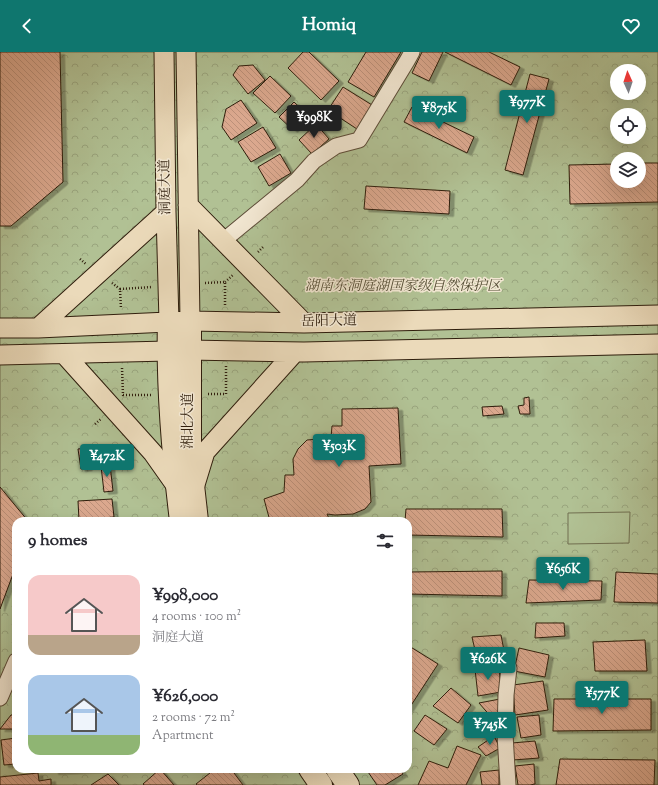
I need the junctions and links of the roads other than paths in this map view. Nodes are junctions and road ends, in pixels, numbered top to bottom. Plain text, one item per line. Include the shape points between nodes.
1 (164, 52) edge
2 (186, 52) edge
3 (412, 52) edge
4 (188, 205) junction
5 (166, 212) junction
6 (223, 241) junction
7 (658, 315) edge
8 (179, 321) junction
9 (304, 323) junction
10 (0, 328) edge
11 (38, 328) junction
12 (658, 344) edge
13 (179, 351) junction
14 (295, 352) junction
15 (64, 354) junction
16 (0, 355) edge
17 (185, 488) junction
18 (181, 517) edge
19 (196, 517) edge
20 (509, 668) dead end
21 (12, 670) edge
22 (0, 698) edge
23 (313, 773) edge
24 (340, 773) edge
25 (321, 785) edge
26 (348, 785) edge
27 (508, 785) edge

1 - 5 main road, 洞庭大道
2 - 4 main road, 洞庭大道
3 - 6 street via 359,140 336,146 314,161 297,180
4 - 6 main road
4 - 8 main road, 洞庭大道
5 - 8 main road, 洞庭大道
5 - 11 main road
6 - 9 main road
7 - 9 main road, 岳阳大道
8 - 9 main road, 岳阳大道
8 - 11 main road, 岳阳大道
8 - 13 highway, 湘北大道
10 - 11 main road, 岳阳大道
12 - 14 main road, 岳阳大道
13 - 14 main road, 岳阳大道
13 - 15 main road, 岳阳大道
13 - 17 highway, 湘北大道 via 190,458
14 - 17 main road via 205,452
15 - 16 main road, 岳阳大道
15 - 17 main road
17 - 18 highway, 湘北大道
17 - 19 highway, 湘北大道
20 - 27 street via 505,734
21 - 22 street
23 - 25 highway
24 - 26 highway

